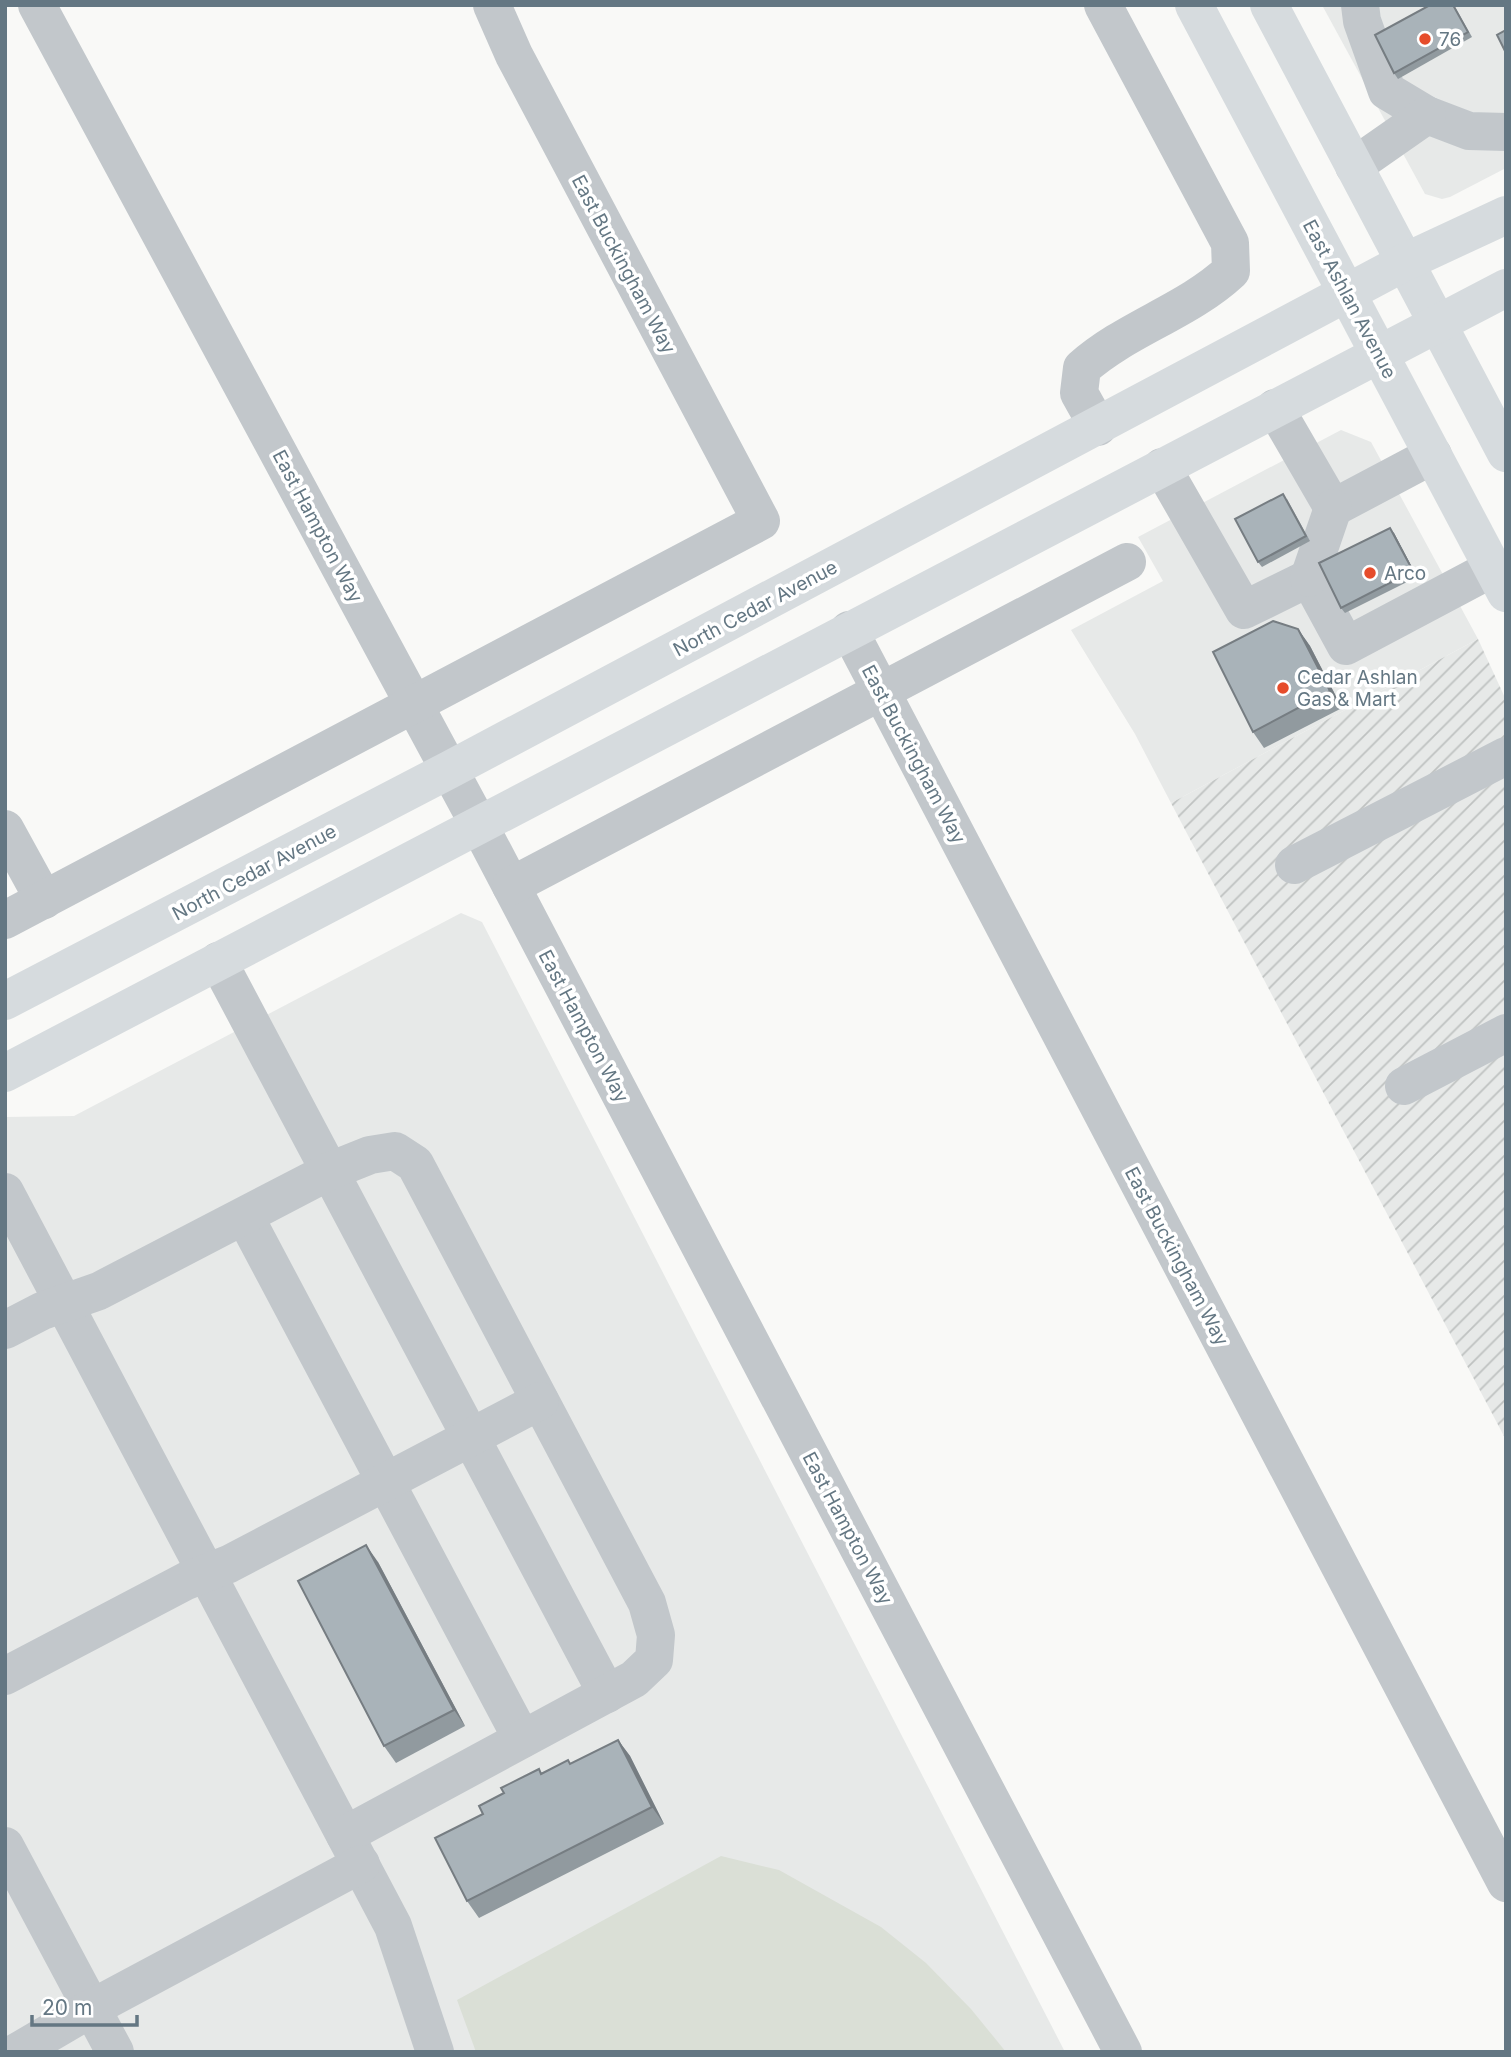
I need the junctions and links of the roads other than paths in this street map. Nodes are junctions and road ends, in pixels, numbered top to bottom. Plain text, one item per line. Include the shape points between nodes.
1 (37, 5) edge
2 (492, 5) edge
3 (1103, 5) edge
4 (1194, 5) edge
5 (1360, 5) edge
6 (1279, 9) edge
7 (1427, 115) junction
8 (1506, 132) edge
9 (1354, 166) junction
10 (1506, 215) edge
11 (1405, 262) junction
12 (1506, 288) edge
13 (1348, 293) junction
14 (1438, 323) junction
15 (1380, 353) junction
16 (1275, 408) junction
17 (1098, 427) junction
18 (1506, 453) edge
19 (1433, 455) junction
20 (1162, 467) junction
21 (1333, 508) junction
22 (1126, 562) dead end
23 (1309, 578) junction
24 (1499, 581) edge
25 (849, 630) junction
26 (881, 692) junction
27 (414, 704) junction
28 (1506, 756) edge
29 (449, 770) junction
30 (479, 825) junction
31 (5, 828) edge
32 (1294, 865) dead end
33 (511, 886) junction
34 (44, 900) junction
35 (5, 920) edge
36 (218, 961) junction
37 (5, 1001) edge
38 (1506, 1033) edge
39 (5, 1073) edge
40 (1404, 1086) dead end
41 (330, 1171) junction
42 (5, 1192) edge
43 (245, 1217) junction
44 (65, 1303) junction
45 (5, 1330) edge
46 (540, 1401) junction
47 (471, 1438) junction
48 (386, 1482) junction
49 (207, 1572) junction
50 (5, 1676) edge
51 (607, 1694) junction
52 (522, 1739) junction
53 (5, 1846) edge
54 (353, 1849) junction
55 (1506, 1883) edge
56 (92, 2008) junction
57 (18, 2052) edge
58 (115, 2052) edge
59 (435, 2052) edge
60 (1122, 2052) edge

1 - 27 street, East Hampton Way
2 - 27 street, East Buckingham Way via 514,55 761,521
3 - 17 street via 1230,243 1231,271 1208,293 1104,348 1082,368 1079,393
4 - 13 main road, East Ashlan Avenue
5 - 7 street via 1387,91
6 - 9 main road
7 - 8 street via 1469,131
7 - 9 street
9 - 11 main road
10 - 11 main road, North Cedar Avenue
11 - 13 main road, North Cedar Avenue
11 - 14 main road
12 - 14 main road
13 - 15 main road, East Ashlan Avenue
13 - 17 main road, North Cedar Avenue
14 - 15 main road
14 - 18 main road
15 - 16 main road
15 - 19 main road, East Ashlan Avenue
16 - 20 main road
16 - 21 street
17 - 29 main road, North Cedar Avenue
19 - 21 street
19 - 24 main road, East Ashlan Avenue
20 - 23 street via 1244,610
20 - 25 main road
21 - 23 street
22 - 26 street
23 - 24 street via 1346,646
25 - 26 street, East Buckingham Way
25 - 30 main road
26 - 33 street
26 - 55 street, East Buckingham Way
27 - 29 street, East Hampton Way
27 - 34 street
28 - 32 street
29 - 30 street, East Hampton Way
29 - 37 main road, North Cedar Avenue
30 - 33 street, East Hampton Way
30 - 36 main road
31 - 34 street
33 - 60 street, East Hampton Way
34 - 35 street
36 - 39 main road
36 - 41 street
38 - 40 street
41 - 43 street
41 - 46 street via 370,1155 395,1152 415,1164
41 - 47 street
42 - 44 street
43 - 44 street via 99,1291
43 - 48 street
44 - 45 street
44 - 49 street
46 - 47 street
46 - 51 street via 647,1603 656,1635 654,1660 635,1679
47 - 48 street
47 - 51 street
48 - 49 street
48 - 52 street
49 - 50 street
49 - 54 street
51 - 52 street
52 - 54 street
53 - 56 street
54 - 56 street
54 - 59 street via 393,1926
56 - 57 street
56 - 58 street

